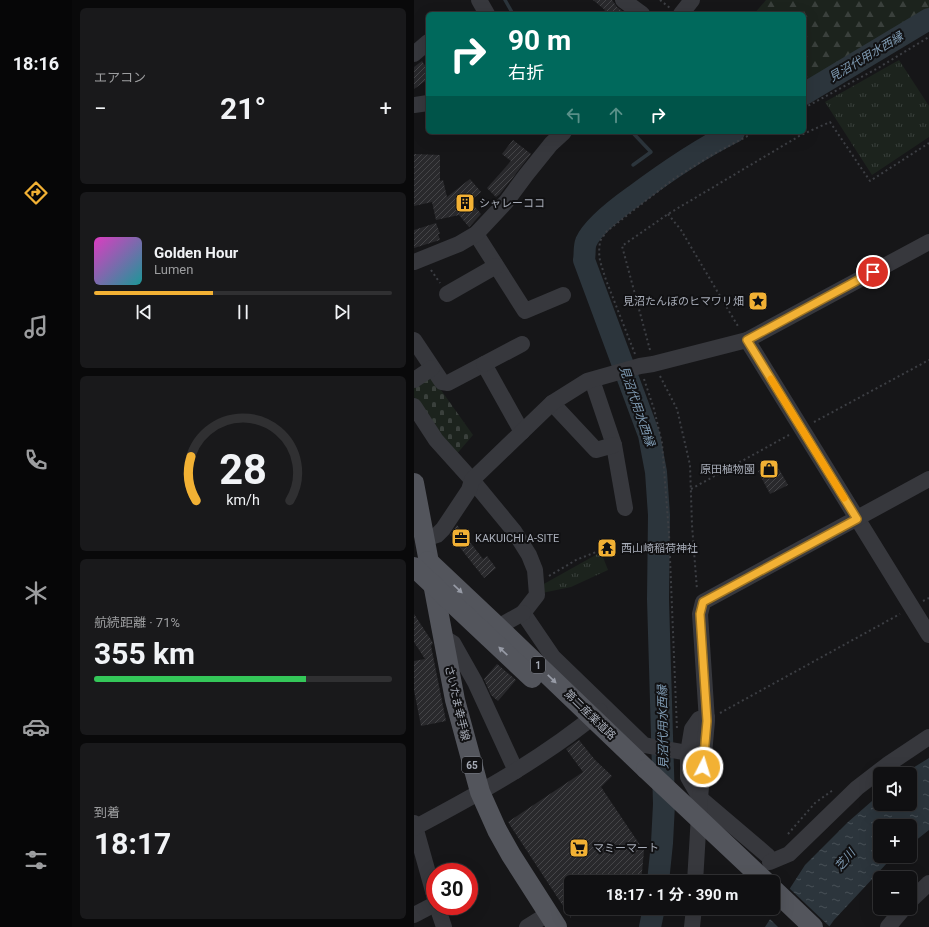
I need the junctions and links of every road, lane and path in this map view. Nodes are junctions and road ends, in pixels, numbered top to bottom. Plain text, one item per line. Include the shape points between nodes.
1 (479, 0) edge
2 (623, 0) edge
3 (692, 0) edge
4 (486, 12) edge
5 (639, 12) edge
6 (683, 12) edge
7 (929, 37) edge
8 (426, 44) edge
9 (414, 54) edge
10 (426, 102) edge
11 (414, 105) edge
12 (806, 107) edge
13 (806, 133) edge
14 (562, 134) edge
15 (751, 134) edge
16 (803, 134) edge
17 (929, 143) edge
18 (668, 214) junction
19 (476, 234) junction
20 (929, 242) edge
21 (419, 261) edge
22 (496, 266) junction
23 (447, 294) joint
24 (563, 296) dead end
25 (414, 340) edge
26 (747, 340) junction
27 (522, 344) dead end
28 (484, 364) junction
29 (642, 366) junction
30 (432, 368) junction
31 (414, 380) edge
32 (592, 380) junction
33 (552, 403) junction
34 (414, 406) edge
35 (522, 432) junction
36 (614, 444) junction
37 (472, 480) junction
38 (929, 480) edge
39 (414, 483) edge
40 (625, 508) dead end
41 (857, 519) junction
42 (420, 543) edge
43 (596, 552) dead end
44 (422, 565) edge
45 (537, 583) junction
46 (434, 586) junction
47 (703, 602) junction
48 (908, 609) junction
49 (523, 612) junction
50 (498, 627) junction
51 (929, 635) edge
52 (443, 636) junction
53 (593, 716) junction
54 (707, 719) junction
55 (929, 737) edge
56 (680, 752) junction
57 (516, 770) junction
58 (645, 776) junction
59 (480, 792) junction
60 (700, 798) junction
61 (414, 826) edge
62 (426, 867) edge
63 (695, 875) edge
64 (740, 875) edge
65 (758, 875) edge
66 (929, 883) edge
67 (917, 893) edge
68 (780, 895) edge
69 (426, 909) edge
70 (780, 913) edge
71 (414, 915) edge
72 (441, 915) edge
73 (693, 915) edge
74 (898, 915) edge
75 (552, 920) edge
76 (444, 927) edge
77 (527, 927) edge
78 (692, 927) edge
79 (795, 927) edge
80 (814, 927) edge
81 (888, 927) edge

1 - 4 street
2 - 5 street
3 - 6 street
7 - 12 path
8 - 9 street
10 - 11 street
13 - 17 path via 830,122 870,181
14 - 19 street
15 - 29 path via 675,178 607,231 600,241 599,256 604,274
16 - 18 path
18 - 26 path
18 - 29 path via 622,246
19 - 21 street
19 - 22 street
20 - 26 street
21 - 23 path
22 - 23 street
22 - 24 street via 525,311
25 - 30 street
26 - 29 street
26 - 41 street
27 - 28 street
28 - 30 street via 448,383 442,382
28 - 35 street
29 - 32 street
29 - 47 path via 677,409 690,465 698,596
29 - 56 path via 662,443
30 - 31 street
32 - 33 street
32 - 36 street
33 - 35 street
33 - 36 street via 596,450
34 - 37 street via 436,440
35 - 37 street
36 - 40 street
37 - 42 street via 469,490 442,529 437,535
37 - 45 street via 514,531 529,555
38 - 41 street
39 - 42 main road, さいたま幸手線 / 65
41 - 47 street
41 - 48 street
42 - 44 main road, さいたま幸手線 / 65
43 - 45 path via 576,560
44 - 46 main road, さいたま幸手線 / 65
44 -> 50 main road, 第二産業道路 / 1
45 - 49 street via 538,594
46 - 52 main road, さいたま幸手線 / 65
53 -> 46 main road, 第二産業道路 / 1
47 - 54 street via 700,614
48 - 51 street
48 - 54 path
49 - 50 street
49 - 53 street
50 -> 53 main road, 第二産業道路 / 1
52 - 57 street via 453,643 475,682
52 - 59 main road, さいたま幸手線 / 65 via 455,700
53 - 56 street via 644,745
53 - 57 street
53 - 58 main road, 第二産業道路 / 1
54 - 56 street via 699,719 693,726
54 - 60 street
55 - 60 street via 857,788 789,854 769,859
56 - 60 street via 688,777
57 - 59 street
58 - 64 main road, 第二産業道路 / 1
58 - 65 main road, 第二産業道路 / 1, bridge
59 - 61 street
59 - 75 main road, さいたま幸手線 / 65 via 504,843
60 - 63 street
61 - 62 street
66 - 67 street
68 - 80 main road
69 - 71 street
70 - 79 main road
72 - 76 street
73 - 78 street
74 - 81 street
75 - 77 street

